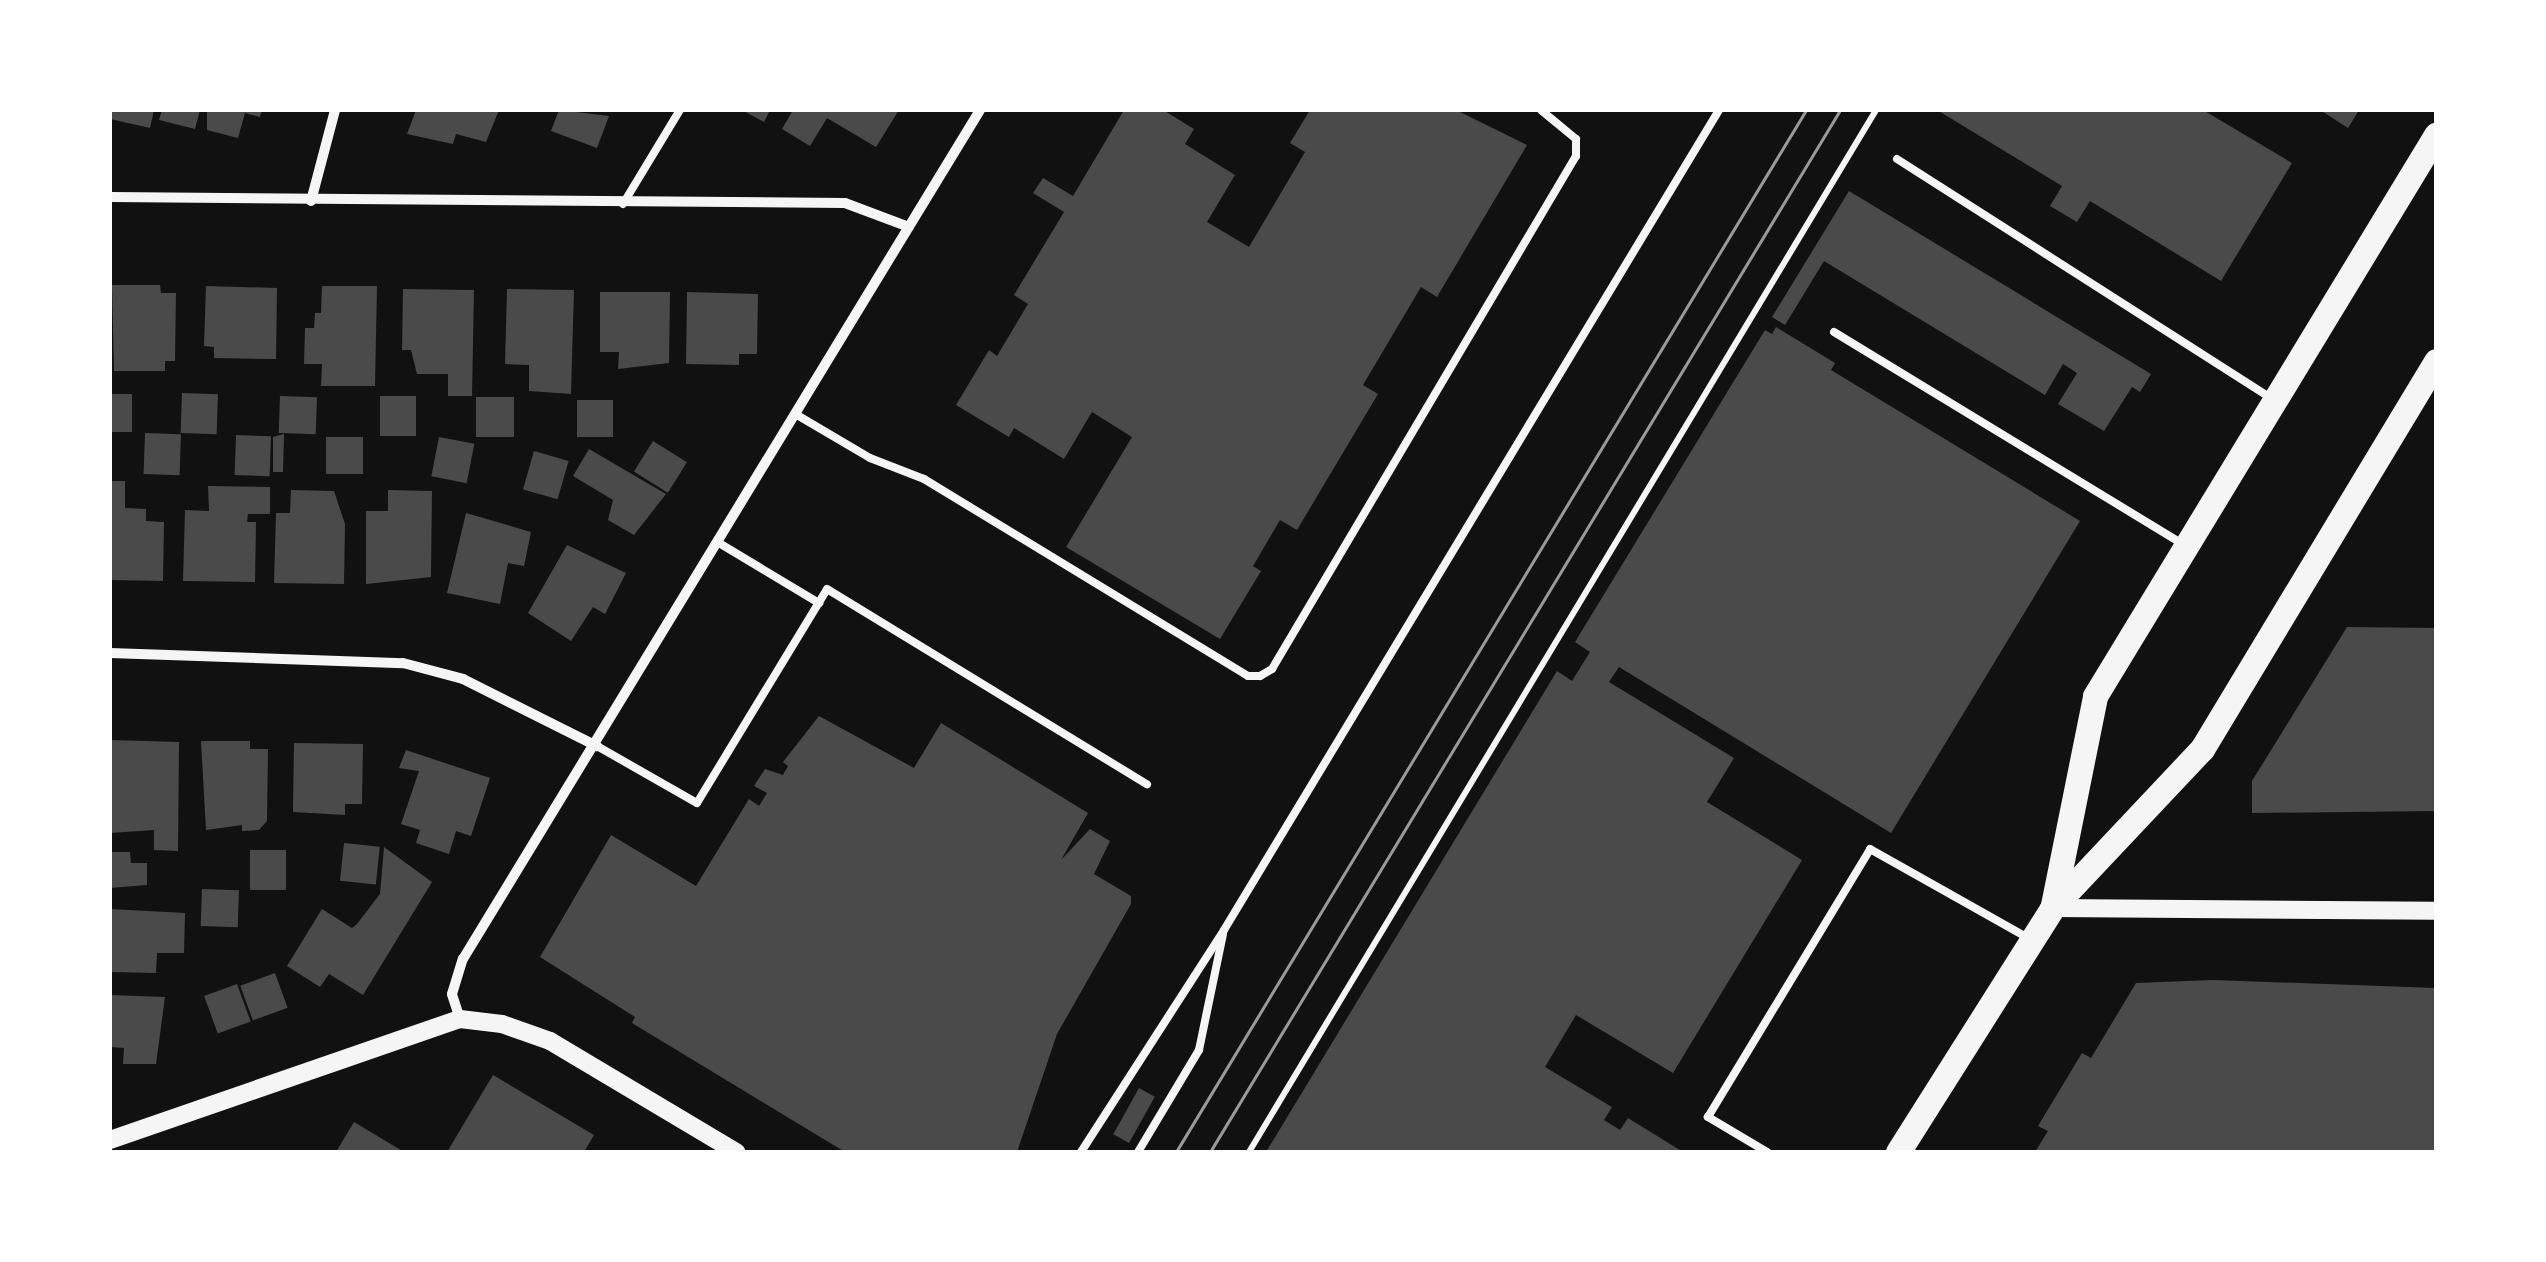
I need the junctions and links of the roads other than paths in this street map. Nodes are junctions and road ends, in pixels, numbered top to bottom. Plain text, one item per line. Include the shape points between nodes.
1 (335, 110) edge
2 (680, 110) edge
3 (980, 110) edge
4 (1541, 110) edge
5 (1719, 110) edge
6 (2436, 134) edge
7 (1897, 159) dead end
8 (110, 197) edge
9 (311, 201) junction
10 (624, 204) junction
11 (909, 227) junction
12 (1834, 332) dead end
13 (2436, 361) edge
14 (2274, 401) junction
15 (797, 415) junction
16 (720, 543) junction
17 (2186, 546) junction
18 (819, 602) junction
19 (110, 654) edge
20 (597, 746) junction
21 (1147, 784) dead end
22 (2052, 908) junction
23 (2436, 911) edge
24 (1224, 930) junction
25 (2032, 940) junction
26 (460, 1020) junction
27 (110, 1140) edge
28 (736, 1152) edge
29 (1080, 1152) edge
30 (1138, 1152) edge
31 (1767, 1152) edge
32 (1898, 1152) edge

1 - 9 street
2 - 10 lane
3 - 11 street
4 - 15 lane via 1576,139 1576,156 1272,668 1260,676 1248,676 924,479 870,458
5 - 24 lane
6 - 14 main road
7 - 14 lane
8 - 9 street
9 - 10 street
10 - 11 street via 845,202
11 - 15 street
12 - 17 lane
13 - 22 main road via 2202,749
14 - 17 main road
15 - 16 street
16 - 18 lane
16 - 20 street
17 - 22 main road via 2095,696
18 - 20 lane via 697,803
18 - 21 lane via 827,589
19 - 20 street via 403,663 463,679
20 - 26 street via 464,959 452,994
22 - 23 street
22 - 25 main road
24 - 29 lane
24 - 30 lane via 1199,1050
25 - 31 lane via 1870,849 1708,1117
25 - 32 main road
26 - 27 street
26 - 28 street via 502,1024 550,1041

